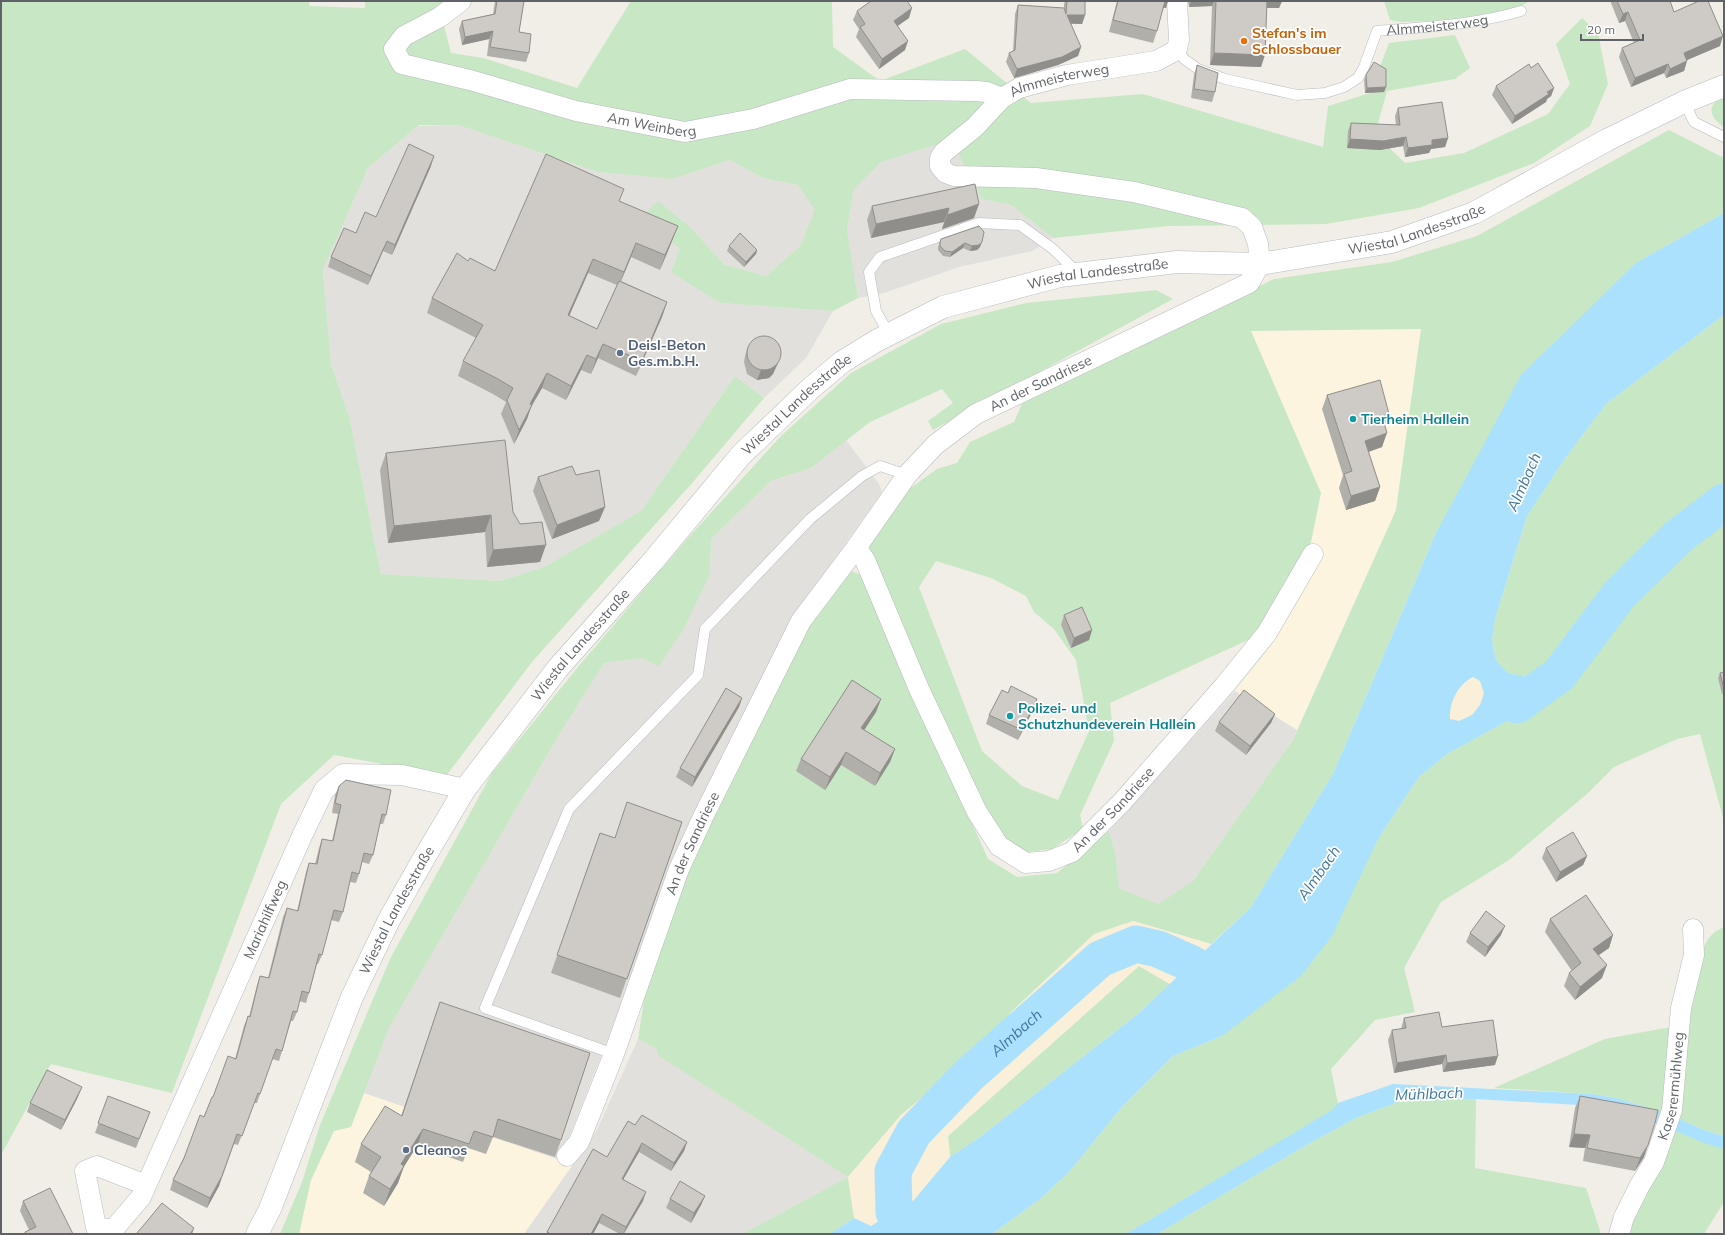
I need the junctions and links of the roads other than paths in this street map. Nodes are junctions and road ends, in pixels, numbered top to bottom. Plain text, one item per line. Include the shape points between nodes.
1 (461, 1) edge
2 (1177, 1) edge
3 (1520, 11) dead end
4 (1177, 49) junction
5 (1724, 86) edge
6 (1002, 98) junction
7 (1684, 102) junction
8 (1724, 137) edge
9 (1260, 264) junction
10 (1079, 273) junction
11 (889, 334) junction
12 (907, 475) junction
13 (856, 548) junction
14 (1313, 554) dead end
15 (465, 790) junction
16 (1693, 929) dead end
17 (614, 1054) junction
18 (568, 1156) dead end
19 (146, 1185) dead end
20 (257, 1234) edge
21 (1618, 1234) edge

1 - 6 street, Am Weinberg via 440,17 404,36 394,49 402,64 470,80 576,111 685,132 753,119 850,89 976,91
2 - 4 street
3 - 4 lane, Almmeisterweg via 1495,19 1377,31 1358,78 1344,87 1325,93 1297,95 1225,80 1198,69 1184,59
4 - 6 street, Almmeisterweg via 1156,61 1067,75 1019,88
5 - 7 main road, Wiestal Landesstraße
6 - 9 street, Almmeisterweg via 975,126 944,152 940,158 940,166 946,173 954,176 1036,178 1119,190 1242,218 1252,228 1257,240
7 - 8 lane via 1694,122
7 - 9 main road, Wiestal Landesstraße via 1474,213 1392,242
9 - 10 main road, Wiestal Landesstraße via 1177,262
9 - 12 street, An der Sandriese via 1249,283 976,414 935,445
10 - 11 main road, Wiestal Landesstraße via 943,307
10 - 11 lane via 1054,249 1020,225 979,223 880,257 869,272 876,311
11 - 15 main road, Wiestal Landesstraße via 842,362 741,455 653,561 558,668
12 - 13 street, An der Sandriese
12 - 17 lane via 880,466 862,476 810,519 705,629 698,675 569,809 485,1008
13 - 14 street, An der Sandriese via 865,560 919,689 977,812 999,846 1026,863 1049,861 1072,852 1122,802 1267,633
13 - 17 street, An der Sandriese via 801,621 704,815 679,869
15 - 19 street, Mariahilfweg via 402,775 343,774 324,790
15 - 20 main road, Wiestal Landesstraße via 389,920 352,997 270,1209
16 - 21 street, Kaserermühlweg via 1694,955 1680,1008 1672,1110 1654,1162 1640,1185
17 - 18 street, An der Sandriese via 579,1142

